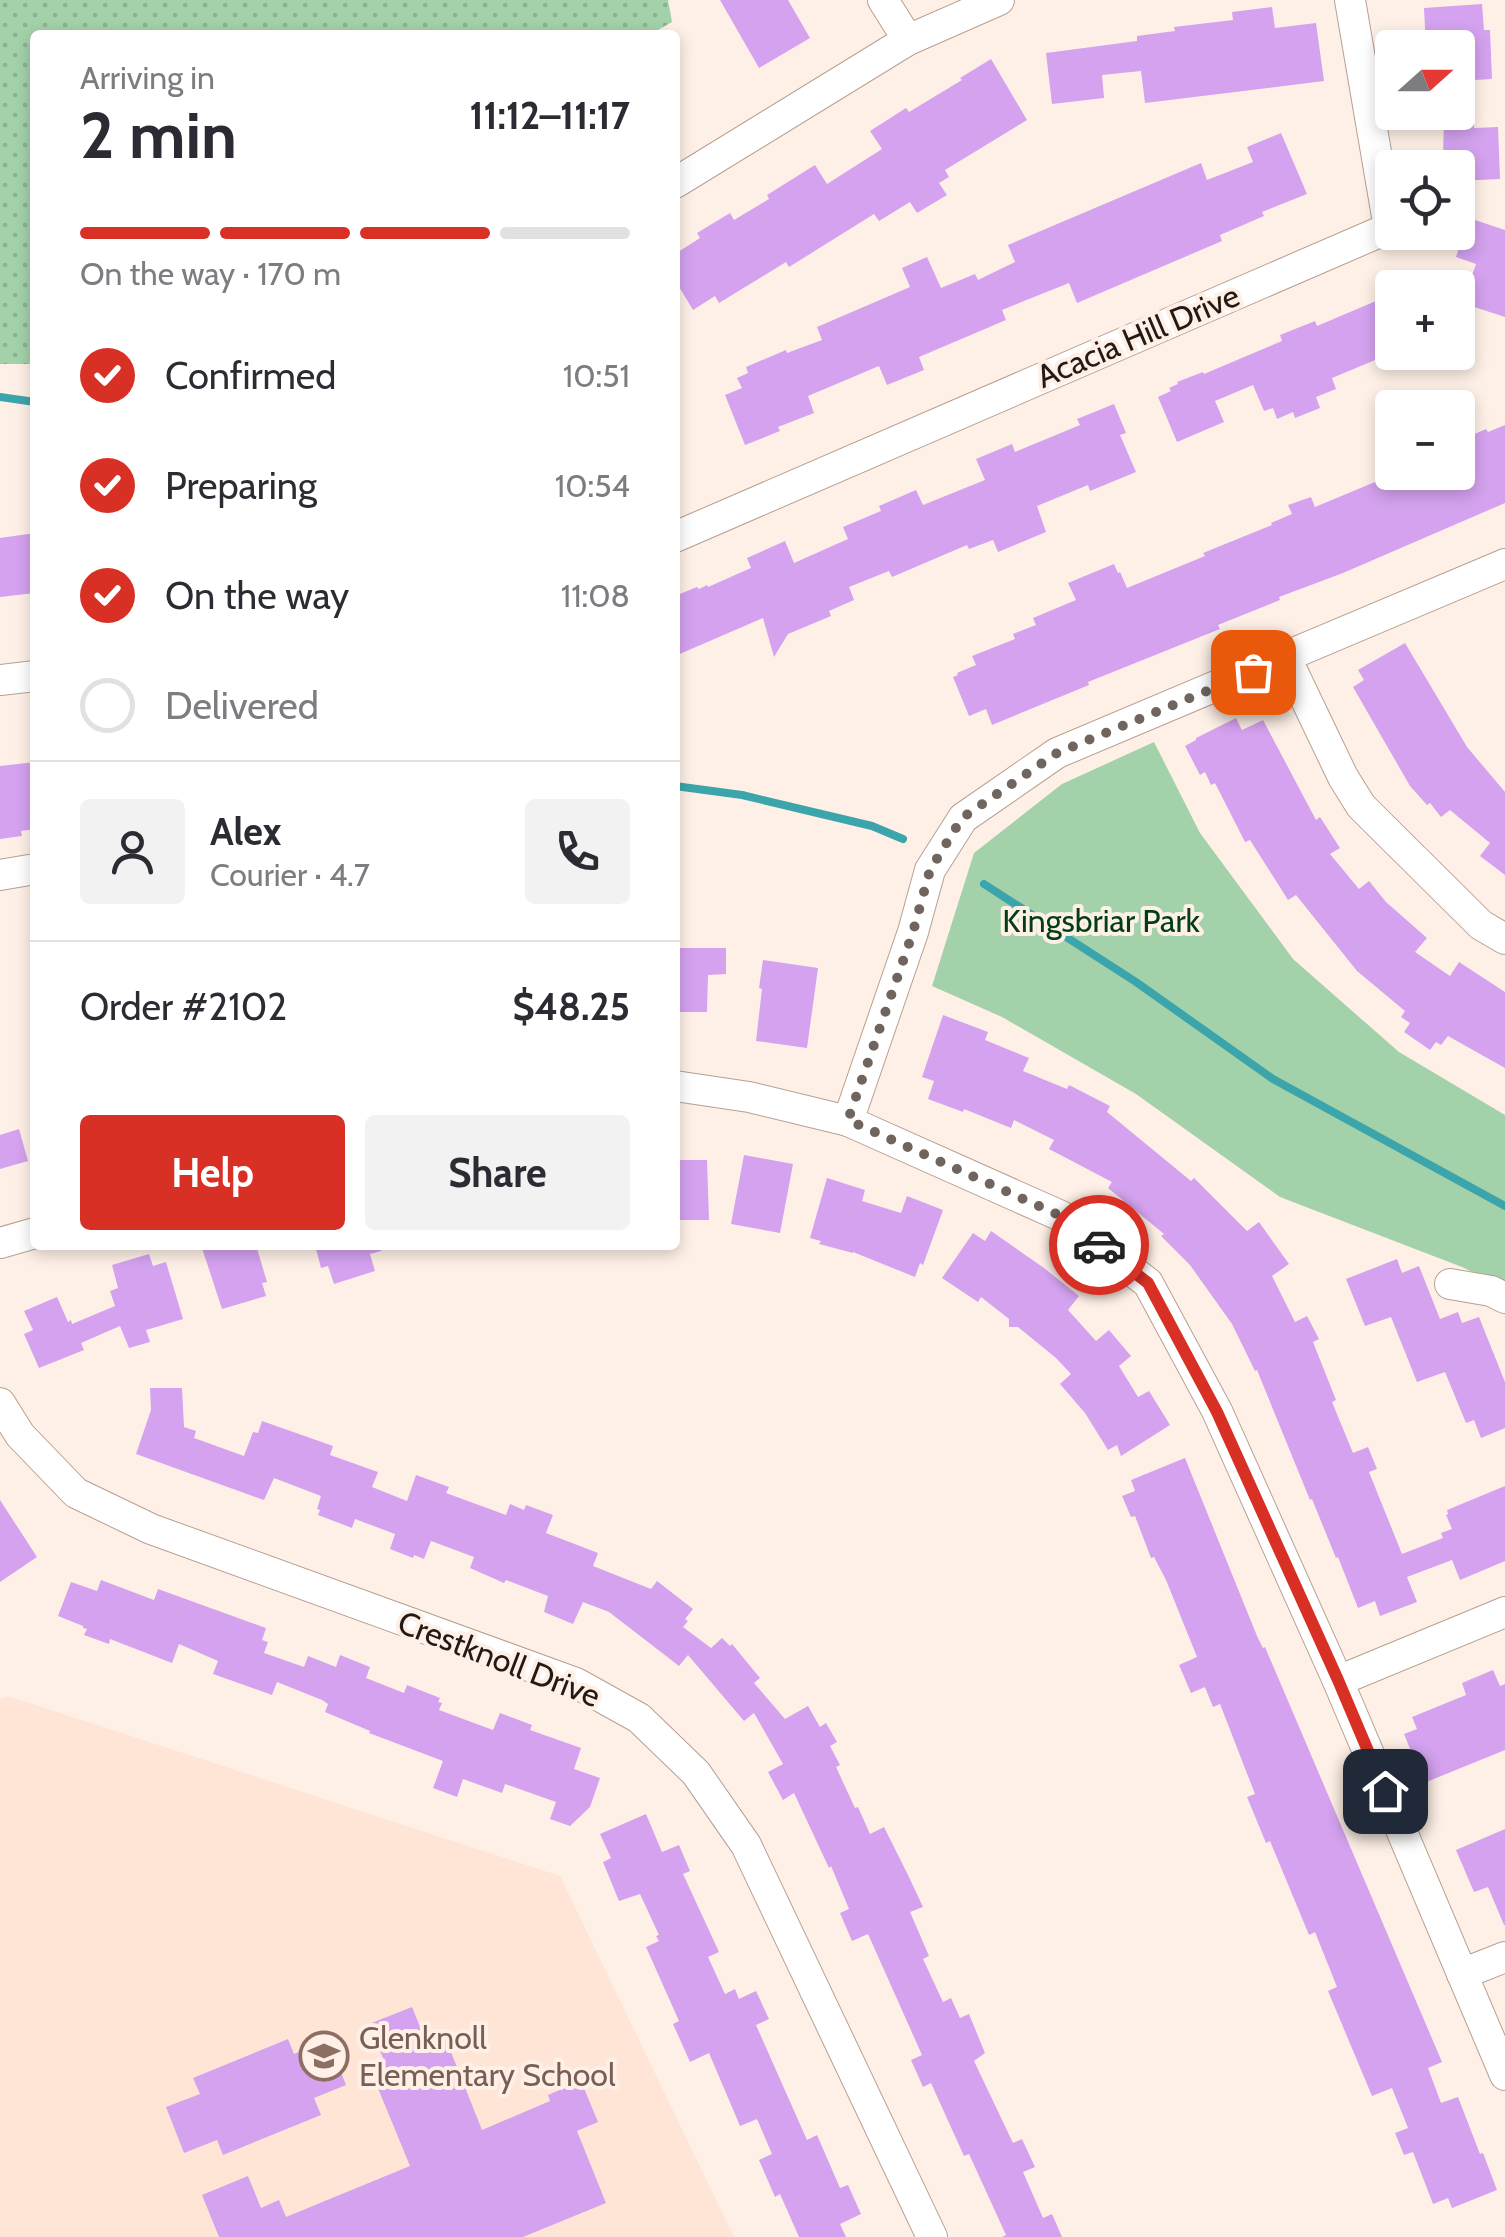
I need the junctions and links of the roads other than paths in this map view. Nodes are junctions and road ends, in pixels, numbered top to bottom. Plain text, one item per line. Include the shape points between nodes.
1 (883, 0) edge
2 (999, 0) edge
3 (1350, 0) edge
4 (908, 40) junction
5 (680, 179) edge
6 (680, 535) edge
7 (1505, 564) edge
8 (1286, 658) junction
9 (30, 677) edge
10 (0, 680) edge
11 (30, 870) edge
12 (0, 875) edge
13 (1505, 939) edge
14 (680, 1087) edge
15 (848, 1120) junction
16 (30, 1234) edge
17 (0, 1243) edge
18 (1450, 1284) dead end
19 (1505, 1298) edge
20 (0, 1404) edge
21 (10, 1441) edge
22 (1505, 1612) edge
23 (1338, 1680) junction
24 (1505, 1956) edge
25 (1462, 1974) junction
26 (1505, 2075) edge
27 (932, 2237) edge

1 - 4 street
2 - 4 street
3 - 6 street, Acacia Hill Drive via 1389,228
4 - 5 street
7 - 8 street
8 - 13 street via 1361,806 1481,926
8 - 15 street via 1057,753 962,818 930,870
9 - 10 street
11 - 12 street
14 - 15 street
15 - 23 street via 1061,1216 1148,1283 1217,1412
16 - 17 street
18 - 19 street
20 - 21 street, Crestknoll Drive
21 - 27 street, Crestknoll Drive via 76,1493 150,1528 576,1683 639,1718 696,1773 746,1845
22 - 23 street
23 - 25 street
24 - 25 street
25 - 26 street

